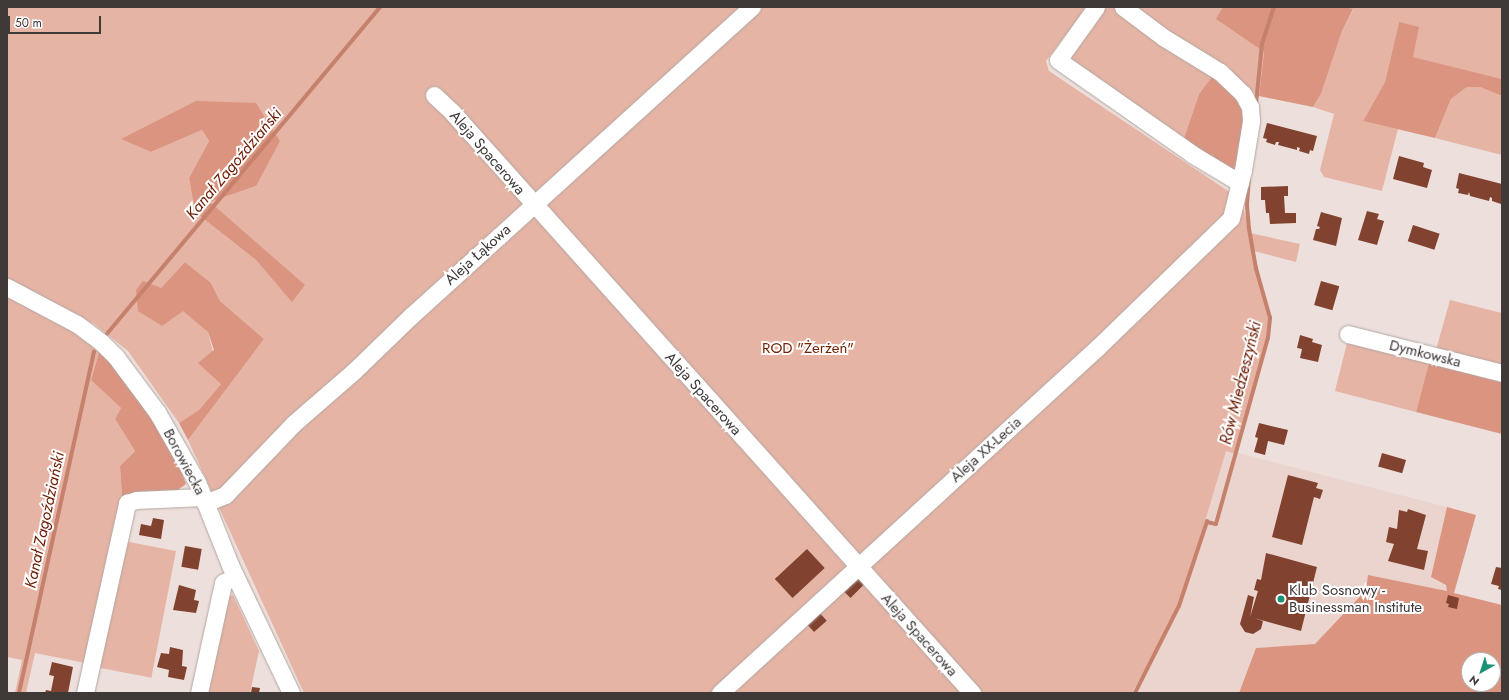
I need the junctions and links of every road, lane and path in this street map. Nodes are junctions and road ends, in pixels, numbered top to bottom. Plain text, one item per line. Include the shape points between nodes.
1 (752, 7) edge
2 (1096, 7) edge
3 (1123, 7) edge
4 (434, 95) dead end
5 (1238, 190) junction
6 (533, 205) junction
7 (7, 287) edge
8 (1348, 334) dead end
9 (1502, 373) edge
10 (204, 500) junction
11 (858, 567) junction
12 (235, 576) junction
13 (85, 693) edge
14 (199, 693) edge
15 (291, 693) edge
16 (720, 693) edge
17 (972, 693) edge

1 - 6 street, Aleja Łąkowa
2 - 5 street via 1058,60 1192,154
3 - 5 street, Aleja XX-Lecia via 1163,38 1220,72 1243,94 1250,107 1251,121
4 - 6 street, Aleja Spacerowa via 452,112
5 - 11 street, Aleja XX-Lecia via 1231,218 1180,270
6 - 10 street, Aleja Łąkowa via 293,424 224,495
6 - 11 street, Aleja Spacerowa
7 - 10 street, Borowiecka via 77,324 116,357 157,412
8 - 9 street, Dymkowska
10 - 12 street, Borowiecka
10 - 13 street via 136,500 127,503
11 - 16 street, Aleja XX-Lecia
11 - 17 street, Aleja Spacerowa
12 - 14 street via 222,583
12 - 15 street, Borowiecka

